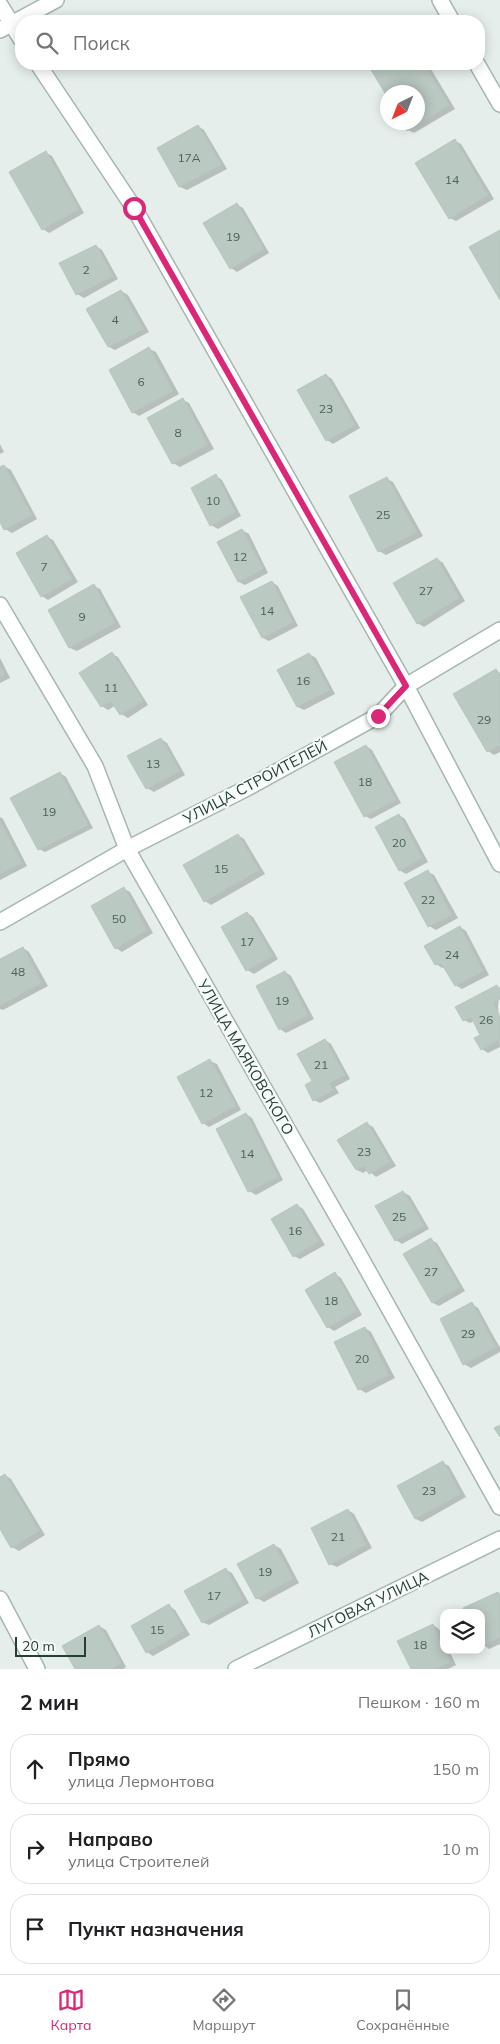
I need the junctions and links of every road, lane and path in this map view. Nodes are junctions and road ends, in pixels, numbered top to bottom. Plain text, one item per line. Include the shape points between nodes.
1 (56, 0) edge
2 (440, 0) edge
3 (0, 5) edge
4 (28, 15) edge
5 (449, 15) edge
6 (6, 27) edge
7 (42, 70) edge
8 (480, 70) edge
9 (500, 104) edge
10 (0, 605) edge
11 (500, 630) edge
12 (406, 686) junction
13 (127, 849) junction
14 (500, 864) edge
15 (0, 922) edge
16 (500, 1506) edge
17 (500, 1539) edge
18 (0, 1599) edge
19 (37, 1669) edge
20 (236, 1669) edge

1 - 4 street
2 - 5 street
3 - 6 street
7 - 12 street via 134,208
8 - 9 street
10 - 13 street, УЛИЦА МАЯКОВСКОГО via 95,766
11 - 12 street, УЛИЦА СТРОИТЕЛЕЙ
12 - 13 street, УЛИЦА СТРОИТЕЛЕЙ via 378,716
12 - 14 street
13 - 15 street, УЛИЦА СТРОИТЕЛЕЙ
13 - 16 street, УЛИЦА МАЯКОВСКОГО
17 - 20 street, ЛУГОВАЯ УЛИЦА
18 - 19 street

